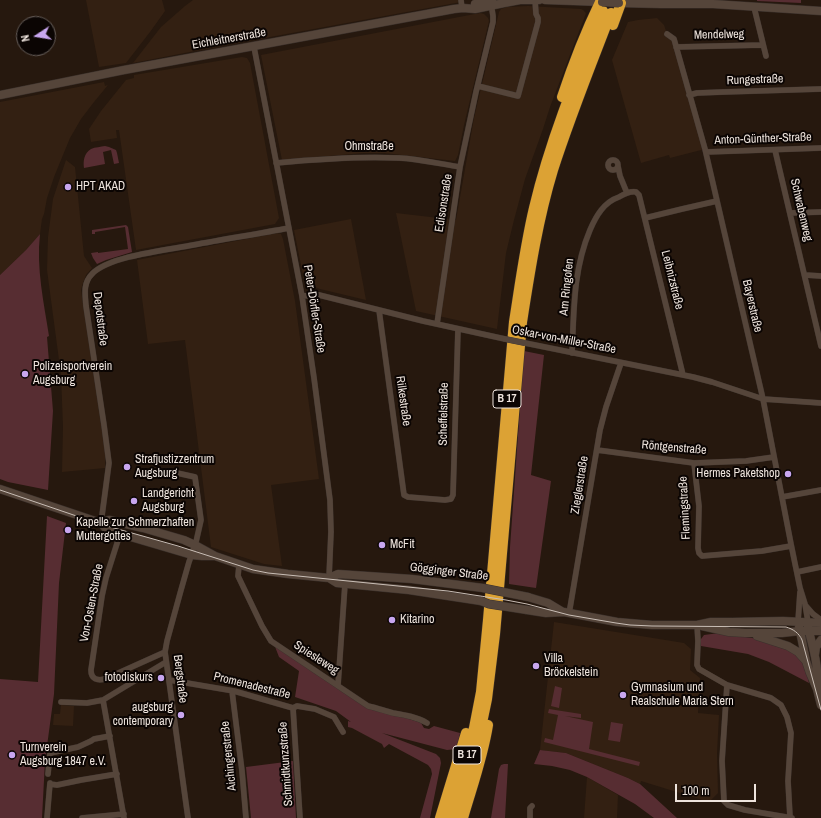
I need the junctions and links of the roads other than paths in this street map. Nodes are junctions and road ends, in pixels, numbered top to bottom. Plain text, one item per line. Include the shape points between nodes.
1 (534, 0) edge
2 (539, 0) edge
3 (544, 0) edge
4 (692, 0) edge
5 (491, 2) edge
6 (621, 2) edge
7 (713, 4) junction
8 (462, 5) edge
9 (603, 5) edge
10 (754, 7) junction
11 (821, 11) edge
12 (667, 34) dead end
13 (763, 45) junction
14 (254, 47) junction
15 (676, 48) junction
16 (766, 56) dead end
17 (478, 86) junction
18 (821, 89) edge
19 (0, 95) edge
20 (689, 95) junction
21 (821, 148) edge
22 (775, 150) junction
23 (706, 152) junction
24 (276, 163) junction
25 (618, 165) junction
26 (460, 167) junction
27 (549, 169) junction
28 (612, 170) junction
29 (620, 176) junction
30 (636, 192) joint
31 (626, 193) junction
32 (717, 201) junction
33 (821, 212) edge
34 (790, 213) junction
35 (645, 218) junction
36 (289, 228) junction
37 (804, 276) junction
38 (821, 276) edge
39 (302, 296) junction
40 (379, 310) junction
41 (437, 324) junction
42 (458, 329) junction
43 (820, 340) edge
44 (821, 346) edge
45 (572, 353) junction
46 (621, 363) junction
47 (683, 375) junction
48 (763, 399) junction
49 (821, 403) edge
50 (597, 450) junction
51 (774, 457) junction
52 (694, 463) junction
53 (168, 471) dead end
54 (0, 489) edge
55 (821, 490) edge
56 (782, 497) junction
57 (442, 500) joint
58 (101, 522) junction
59 (120, 534) junction
60 (195, 545) junction
61 (791, 546) junction
62 (192, 555) junction
63 (215, 556) junction
64 (239, 565) junction
65 (821, 567) edge
66 (796, 572) junction
67 (329, 578) junction
68 (345, 584) junction
69 (800, 588) junction
70 (805, 604) junction
71 (566, 613) junction
72 (798, 622) junction
73 (808, 622) junction
74 (821, 622) edge
75 (697, 625) junction
76 (800, 631) junction
77 (809, 631) junction
78 (821, 631) edge
79 (745, 633) junction
80 (821, 640) edge
81 (165, 652) junction
82 (815, 654) junction
83 (806, 661) junction
84 (166, 662) junction
85 (168, 680) junction
86 (338, 685) junction
87 (727, 685) junction
88 (817, 689) junction
89 (232, 691) junction
90 (484, 696) junction
91 (103, 700) junction
92 (61, 702) dead end
93 (821, 705) edge
94 (293, 708) junction
95 (427, 723) dead end
96 (343, 732) dead end
97 (110, 736) junction
98 (48, 774) dead end
99 (117, 774) junction
100 (532, 806) dead end
101 (124, 816) edge
102 (47, 818) edge
103 (82, 818) edge
104 (188, 818) edge
105 (246, 818) edge
106 (300, 818) edge
107 (440, 818) edge
108 (448, 818) edge
109 (456, 818) edge
110 (464, 818) edge
111 (530, 818) edge
112 (791, 818) edge

1 - 2 main road, Eichleitnerstraße
1 - 5 main road, Eichleitnerstraße
1 - 17 street via 538,22 518,96
3 - 9 main road
4 - 7 main road
5 - 8 main road, Eichleitnerstraße via 475,9
5 - 17 street, Edisonstraße via 493,22
6 - 7 main road
6 - 9 main road, bridge
6 - 27 highway via 568,140
7 - 10 main road
8 - 14 main road, Eichleitnerstraße
9 - 27 highway, B 17 via 575,104
9 - 27 highway via 590,22 561,101 551,134
10 - 11 main road
10 - 13 street, Mendelweg
12 - 15 street, Bayerstraße via 674,39
13 - 15 street, Mendelweg
13 - 16 street, Mendelweg
14 - 19 main road, Eichleitnerstraße
14 - 24 street, Peter-Dörfler-Straße
15 - 20 street, Bayerstraße
17 - 26 street, Edisonstraße
18 - 20 street, Rungestraße
20 - 23 street, Bayerstraße
21 - 22 street, Anton-Günther-Straße
22 - 23 street, Anton-Günther-Straße
22 - 34 street, Schwabenweg
23 - 32 street, Bayerstraße
24 - 26 street, Ohmstraße via 374,157 401,158
24 - 36 street, Peter-Dörfler-Straße
25 - 28 street
25 - 28 street via 615,160 610,161
25 - 29 street
26 - 41 street, Edisonstraße
27 - 90 highway, B 17 via 534,208 514,322 488,620
28 - 29 street
29 - 31 street
30 - 31 street, Am Ringofen
30 - 35 street, Leibnizstraße
31 - 45 street, Am Ringofen via 605,206 594,221 584,243 576,286
32 - 35 street
32 - 48 street, Bayerstraße
33 - 34 street
34 - 37 street, Schwabenweg
35 - 47 street, Leibnizstraße
36 - 39 street, Peter-Dörfler-Straße
36 - 58 street, Depotstraße via 129,257 103,266 87,280 86,306 108,463
37 - 38 street
37 - 43 street, Schwabenweg
39 - 40 street, Oskar-von-Miller-Straße via 319,295
39 - 67 street, Peter-Dörfler-Straße via 330,500
40 - 41 street, Oskar-von-Miller-Straße
40 - 57 street, Rilkestraße via 404,494 408,498
41 - 42 street, Oskar-von-Miller-Straße
42 - 45 street, Oskar-von-Miller-Straße, bridge
42 - 57 street, Scheffelstraße via 453,495 450,499
43 - 44 street, Schwabenweg
45 - 46 street, Oskar-von-Miller-Straße
46 - 47 street, Oskar-von-Miller-Straße
46 - 50 street, Zieglerstraße via 606,407
47 - 48 street, Oskar-von-Miller-Straße
48 - 49 street, Oskar-von-Miller-Straße
48 - 51 street, Bayerstraße
50 - 52 street, Röntgenstraße
50 - 71 street, Zieglerstraße
51 - 52 street, Röntgenstraße
51 - 56 street, Bayerstraße
52 - 61 street, Flemingstraße via 699,506 698,548 702,556
53 - 60 street via 195,477 201,520
54 - 58 main road, Gögginger Straße
55 - 56 street
56 - 61 street, Bayerstraße
58 - 59 main road, Gögginger Straße via 107,530
58 - 60 main road, Gögginger Straße via 109,520 135,525
59 - 62 main road, Gögginger Straße
59 - 81 street, Von-Osten-Straße via 102,596 92,677 105,679
60 - 62 street, Bergstraße
60 - 63 main road, Gögginger Straße
61 - 66 street, Bayerstraße
62 - 63 main road, Gögginger Straße
62 - 81 street, Bergstraße
63 - 64 main road, Gögginger Straße
64 - 67 main road, Gögginger Straße via 268,572
64 - 86 street, Spiesleweg via 238,576 271,641
65 - 66 street
66 - 69 street, Bayerstraße
67 - 68 main road, Gögginger Straße
67 - 71 main road, Gögginger Straße, bridge via 338,574 412,579 483,588 548,603
68 - 71 main road, Gögginger Straße, bridge via 409,590 546,613
68 - 86 street
69 - 70 street, Bayerstraße
69 - 72 street, Bayerstraße
70 - 73 street, Bayerstraße
70 - 74 street, Bayerstraße
71 - 75 main road, Gögginger Straße via 630,624
72 - 73 main road, Gögginger Straße
72 - 75 main road, Gögginger Straße via 711,622
72 - 76 main road
73 - 74 main road, Gögginger Straße
73 - 77 main road
75 - 79 main road, Gögginger Straße
75 - 87 street via 699,669
76 - 77 main road, Gögginger Straße
76 - 79 main road, Gögginger Straße
76 - 83 main road
77 - 78 main road, Gögginger Straße
77 - 82 main road
79 - 83 main road via 788,646
80 - 82 main road
81 - 84 street, Bergstraße
82 - 88 main road
83 - 88 main road
84 - 85 street, Bergstraße
84 - 91 street
85 - 89 street, Promenadestraße
85 - 104 street, Bergstraße
86 - 95 street, Spiesleweg via 368,706
87 - 112 street via 771,698 781,705 787,717 791,733 788,781
87 - 112 street via 722,761 724,801 728,805 745,810
88 - 93 main road
89 - 94 street, Promenadestraße
89 - 105 street, Aichingerstraße
90 - 107 highway via 471,715
90 - 108 highway, B 17
90 - 109 highway, B 17 via 477,747
90 - 110 highway via 489,717 486,740
91 - 92 street via 87,703
91 - 97 street
94 - 96 street, Promenadestraße via 297,706 315,709 334,717
94 - 106 street, Schmidtkunzstraße
97 - 98 street via 50,753
97 - 99 street
99 - 101 street
99 - 102 street via 57,785 50,784
100 - 111 street
101 - 103 street

